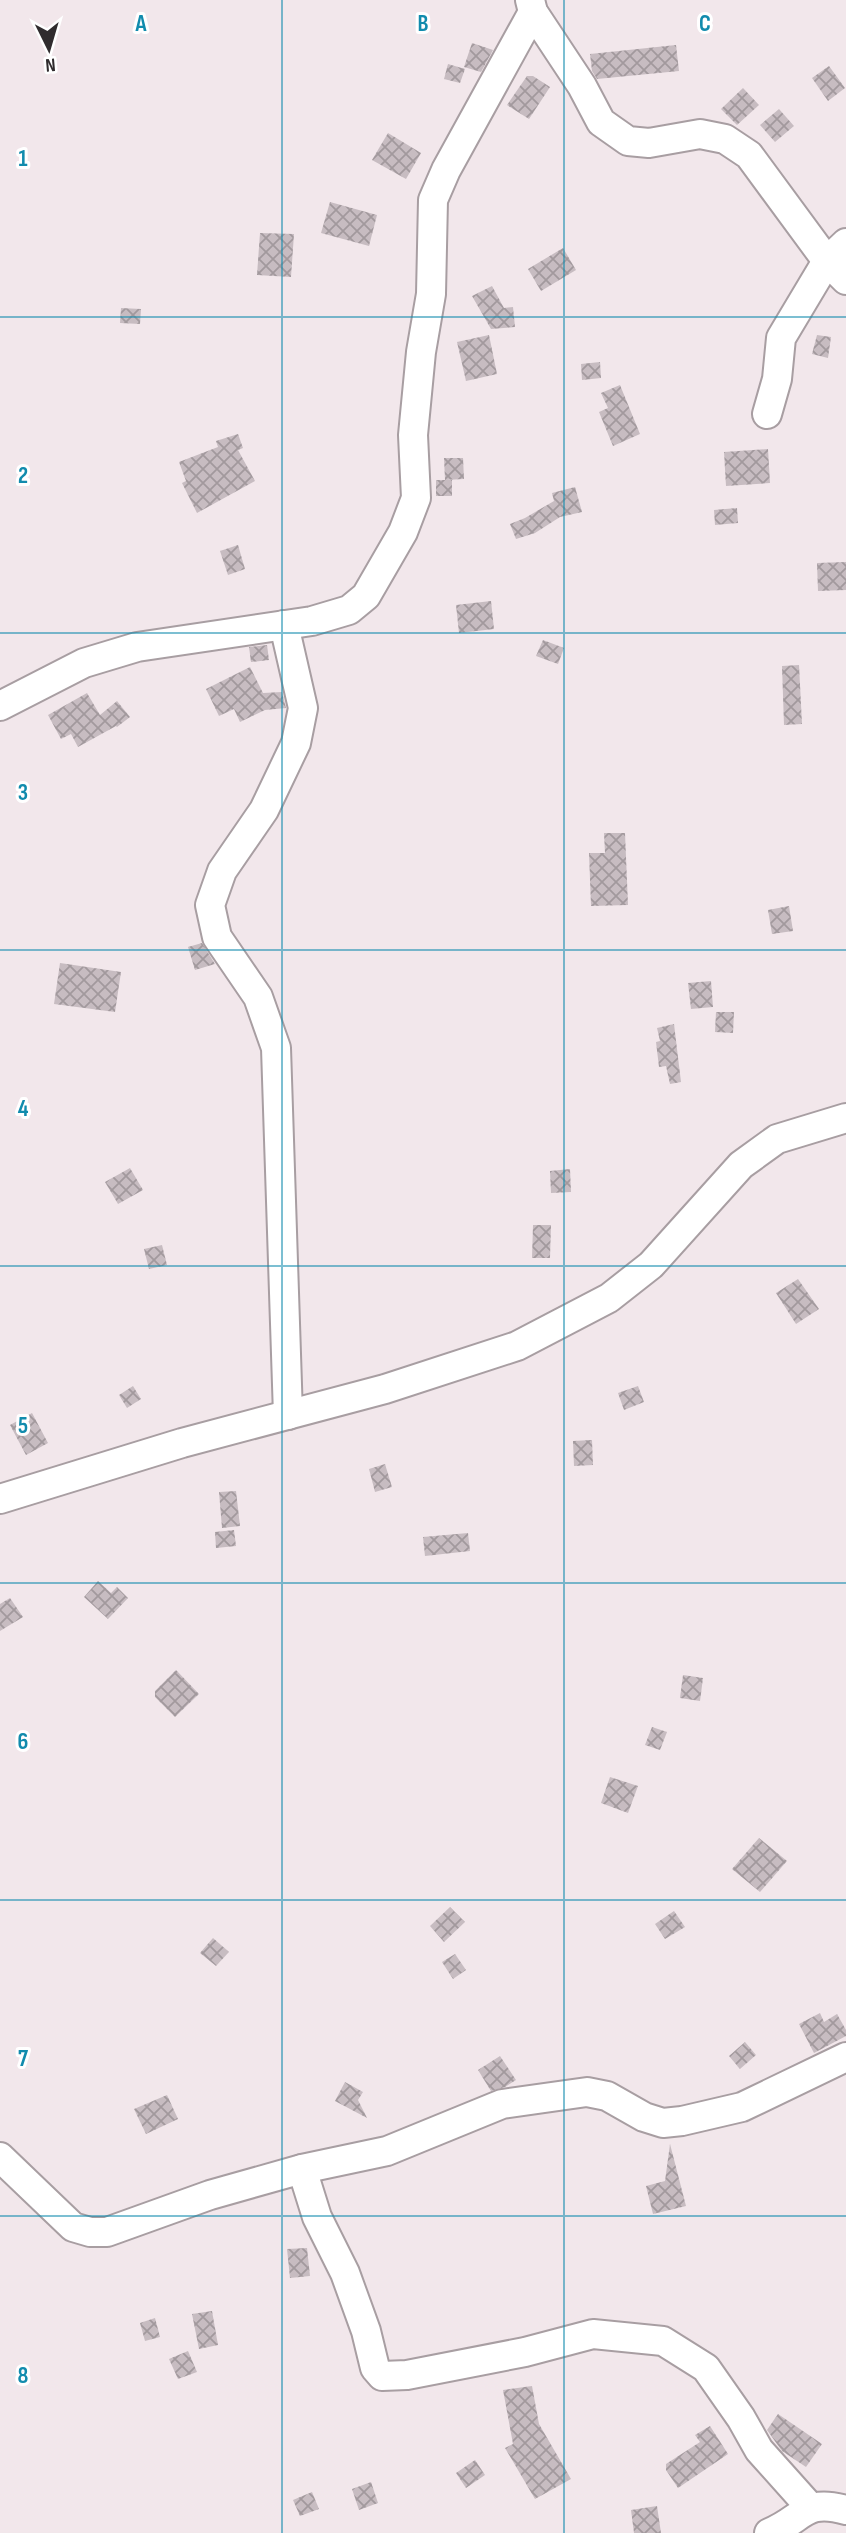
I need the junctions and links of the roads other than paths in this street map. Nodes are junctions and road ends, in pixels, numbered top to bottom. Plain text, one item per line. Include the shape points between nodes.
1 (531, 6) edge
2 (840, 261) edge
3 (767, 414) dead end
4 (284, 625) junction
5 (0, 706) edge
6 (846, 1118) edge
7 (288, 1415) junction
8 (0, 1499) edge
9 (846, 2057) edge
10 (0, 2157) edge
11 (302, 2169) junction
12 (810, 2507) junction
13 (846, 2510) edge
14 (769, 2533) edge

1 - 2 street via 601,122 628,141 649,143 700,134 725,139 750,155
1 - 4 street via 433,200 430,294 413,435 416,498 403,532 366,596 349,610
2 - 3 street via 781,338
4 - 5 street via 137,647 84,663
4 - 7 street via 303,708 296,743 264,810 222,872 210,905 217,937 258,997 275,1048
6 - 7 street via 777,1139 741,1165 651,1265 609,1298 517,1346 385,1390
7 - 8 street
9 - 11 street via 742,2107 682,2120 663,2123 644,2118 607,2096 587,2092 553,2095 502,2104 387,2151
10 - 11 street via 73,2227 90,2232 107,2232 210,2195
11 - 12 street via 317,2217 345,2273 375,2368 382,2376 525,2352 593,2334 663,2341 706,2368 759,2451
12 - 13 street
12 - 14 street via 785,2527

